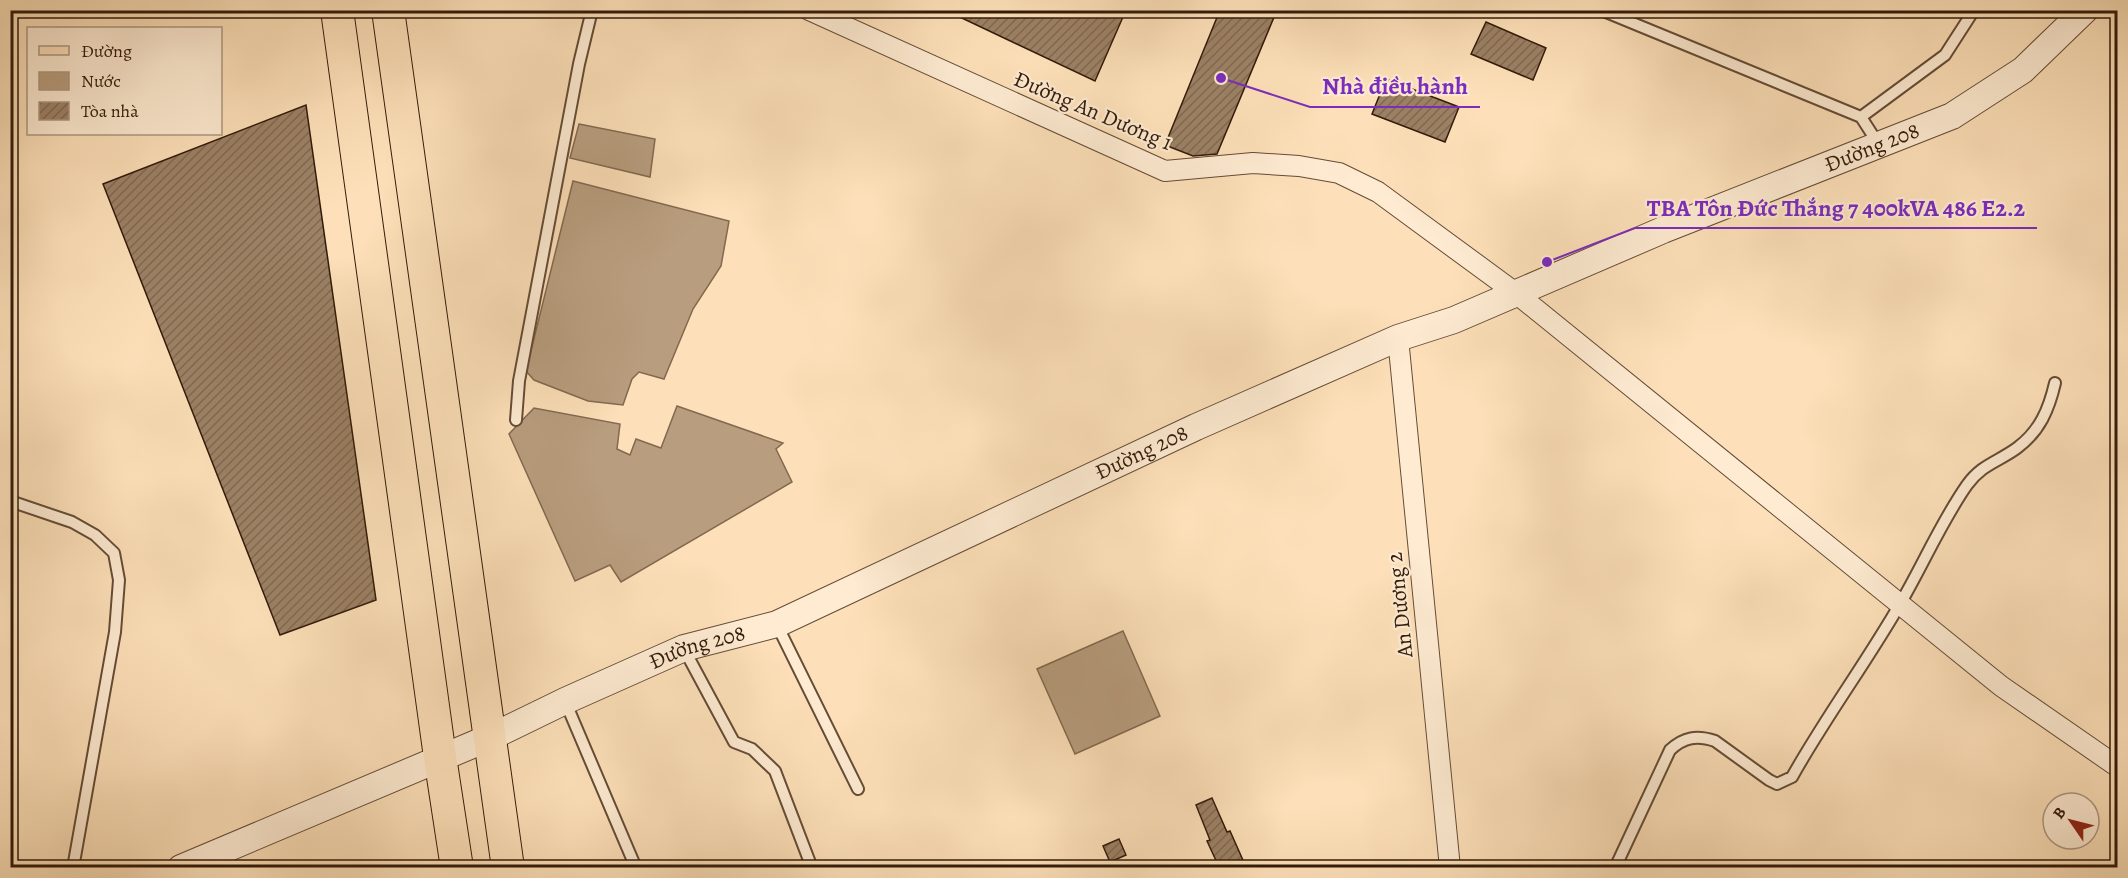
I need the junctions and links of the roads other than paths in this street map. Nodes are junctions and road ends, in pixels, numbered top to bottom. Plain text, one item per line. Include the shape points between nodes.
1 (337, 10) edge
2 (387, 10) edge
3 (592, 10) edge
4 (809, 10) edge
5 (1601, 10) edge
6 (1974, 10) edge
7 (2085, 10) edge
8 (1861, 117) junction
9 (1879, 145) junction
10 (1517, 294) junction
11 (1398, 338) junction
12 (2055, 383) dead end
13 (516, 420) dead end
14 (10, 501) edge
15 (1901, 604) junction
16 (777, 624) junction
17 (684, 648) junction
18 (565, 700) junction
19 (490, 737) junction
20 (440, 757) junction
21 (2116, 760) edge
22 (858, 789) dead end
23 (73, 867) edge
24 (181, 867) edge
25 (457, 867) edge
26 (508, 867) edge
27 (636, 867) edge
28 (812, 867) edge
29 (1450, 867) edge
30 (1615, 867) edge

1 - 20 main road
2 - 19 main road
3 - 13 lane via 519,381
4 - 10 street, Đường An Dương 1 via 1165,171 1253,163 1339,173 1378,192
5 - 8 lane
6 - 8 lane via 1945,55
7 - 9 street, Đường 208 via 2022,70 1952,116
8 - 9 lane
9 - 10 street, Đường 208 via 1663,230
10 - 11 street, Đường 208
10 - 15 street, Đường An Dương 1
11 - 16 street, Đường 208 via 1196,427
11 - 29 street, An Dương 2
12 - 15 lane via 2049,408 2029,437 1983,466 1967,485
14 - 23 lane via 72,522 95,535 114,554 119,580 115,632
15 - 21 street, Đường An Dương 1 via 2001,686
15 - 30 lane via 1792,777 1777,784 1715,741 1679,741 1670,750
16 - 17 street, Đường 208
16 - 22 lane
17 - 18 street, Đường 208
17 - 28 lane via 734,742 752,749 775,771
18 - 19 street, Đường 208
18 - 27 lane
19 - 20 street, Đường 208
19 - 26 main road
20 - 24 street, Đường 208
20 - 25 main road

